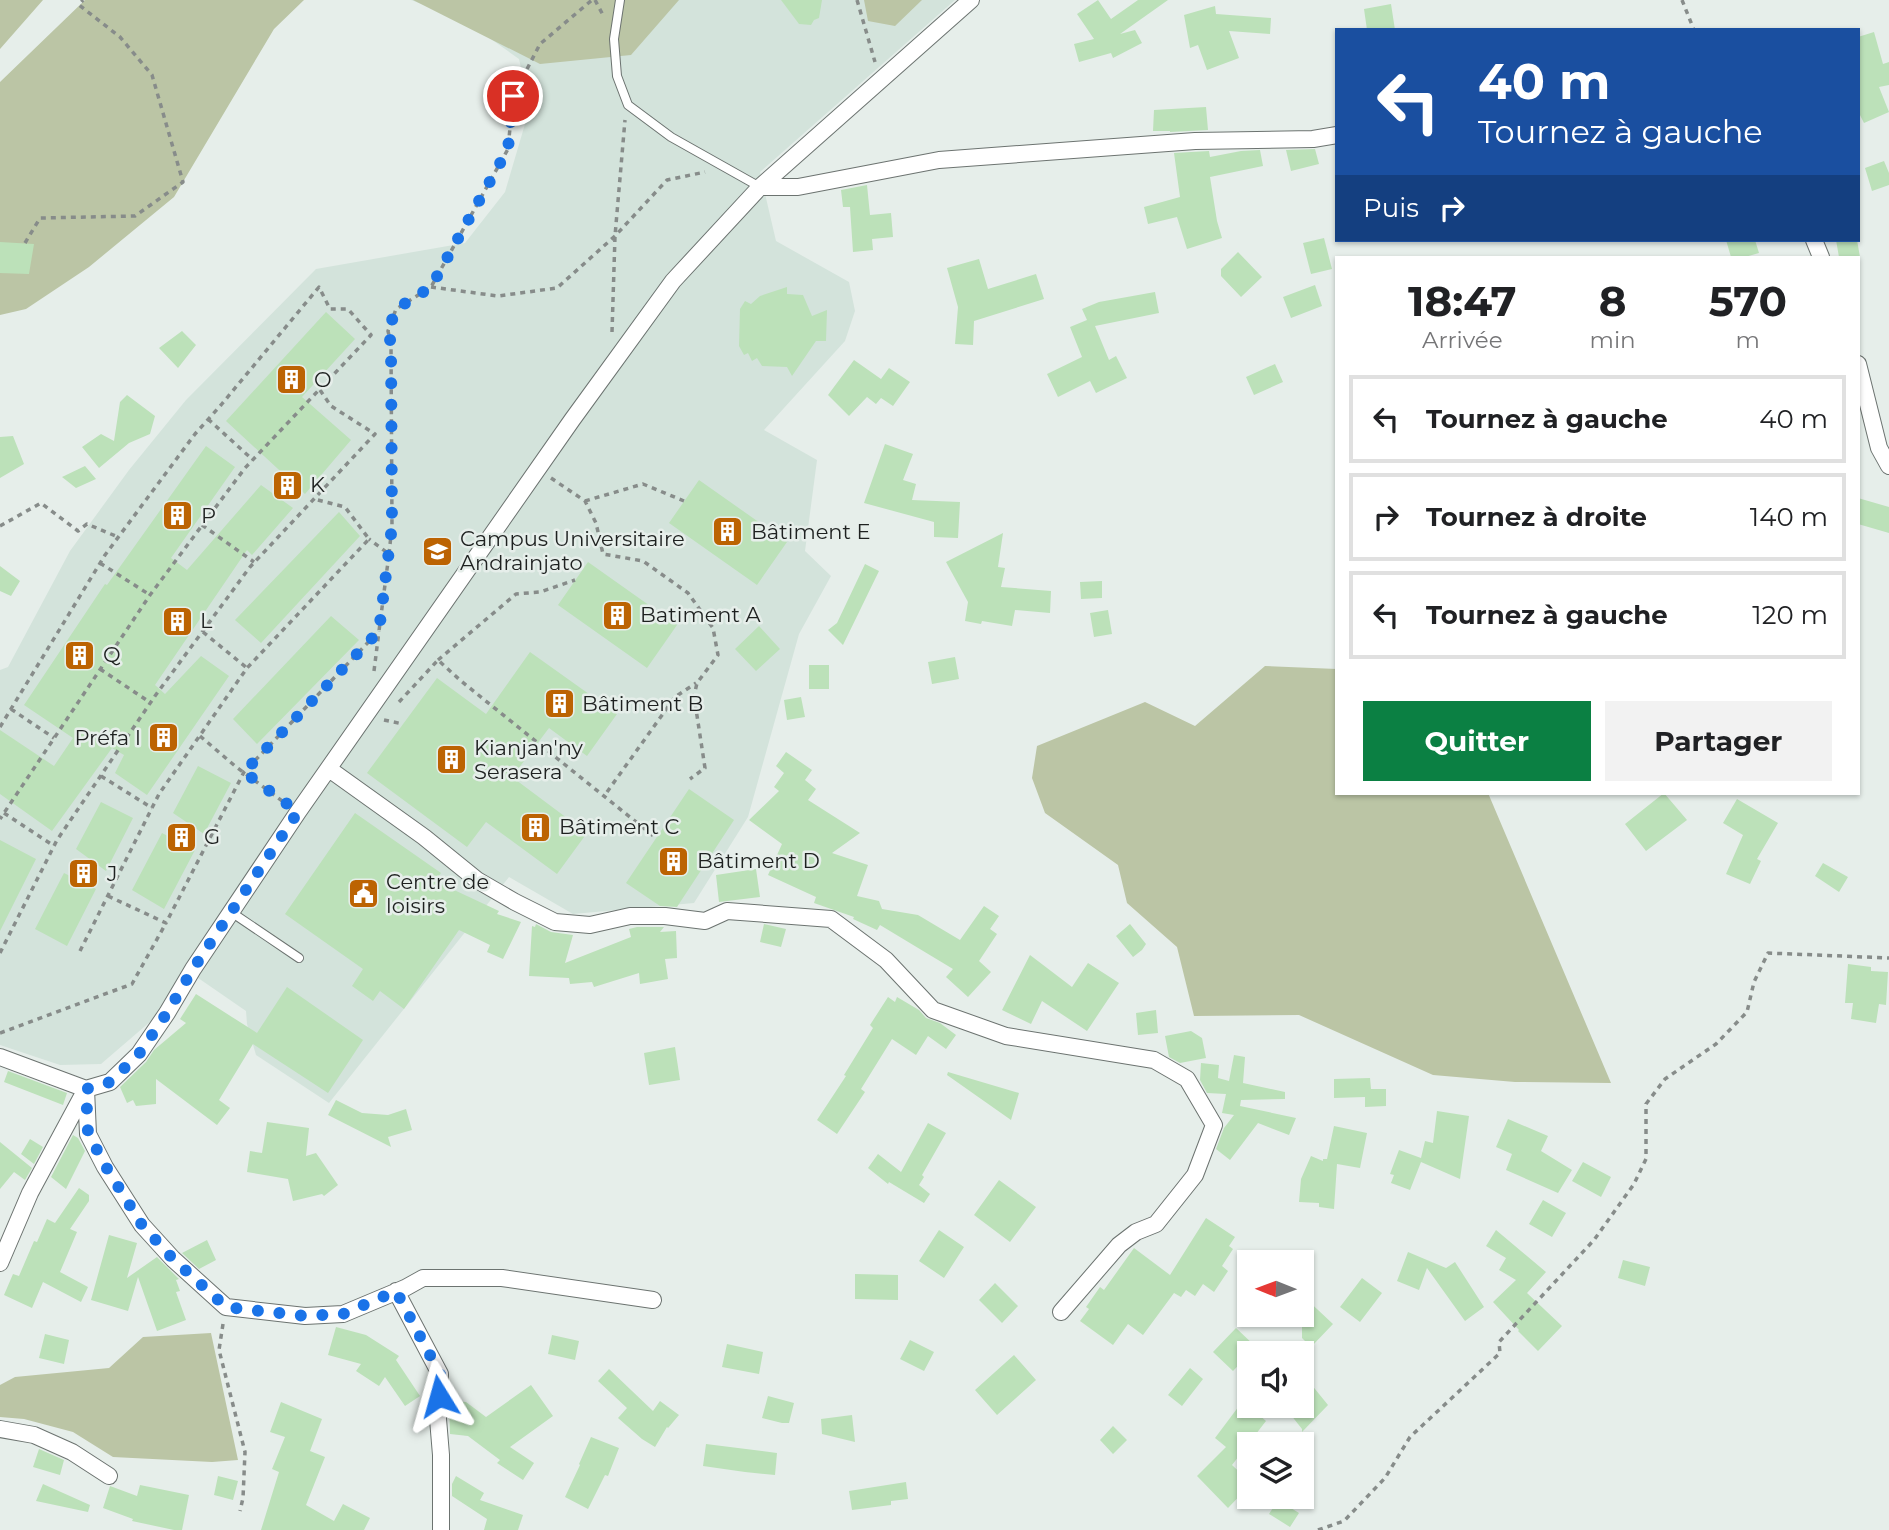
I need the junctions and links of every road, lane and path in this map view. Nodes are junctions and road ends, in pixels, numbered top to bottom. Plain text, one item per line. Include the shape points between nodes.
1 (83, 0) edge
2 (592, 0) edge
3 (620, 0) edge
4 (858, 0) edge
5 (1682, 0) edge
6 (967, 2) edge
7 (1693, 28) edge
8 (880, 81) junction
9 (628, 105) junction
10 (1335, 135) edge
11 (726, 168) junction
12 (760, 187) junction
13 (615, 236) junction
14 (25, 243) dead end
15 (431, 287) junction
16 (612, 365) junction
17 (1860, 372) edge
18 (320, 389) junction
19 (208, 419) junction
20 (253, 460) junction
21 (1889, 466) edge
22 (538, 469) junction
23 (314, 499) junction
24 (684, 500) dead end
25 (585, 501) junction
26 (202, 525) junction
27 (0, 526) edge
28 (118, 537) junction
29 (369, 539) junction
30 (388, 555) junction
31 (254, 562) junction
32 (100, 563) junction
33 (575, 580) dead end
34 (150, 595) junction
35 (202, 632) junction
36 (438, 660) junction
37 (247, 668) junction
38 (100, 669) junction
39 (697, 682) junction
40 (151, 703) junction
41 (12, 709) junction
42 (392, 709) dead end
43 (0, 727) edge
44 (200, 736) junction
45 (54, 738) junction
46 (329, 769) junction
47 (244, 772) junction
48 (101, 776) junction
49 (690, 779) dead end
50 (607, 792) dead end
51 (152, 808) junction
52 (298, 812) junction
53 (4, 813) junction
54 (0, 819) edge
55 (656, 838) dead end
56 (54, 846) junction
57 (107, 896) junction
58 (231, 912) junction
59 (166, 923) junction
60 (80, 951) dead end
61 (0, 953) edge
62 (299, 958) dead end
63 (1889, 958) edge
64 (0, 1033) edge
65 (0, 1057) edge
66 (86, 1089) junction
67 (0, 1264) edge
68 (396, 1291) junction
69 (653, 1300) dead end
70 (226, 1307) junction
71 (1061, 1312) dead end
72 (0, 1429) edge
73 (109, 1476) dead end
74 (240, 1511) dead end
75 (441, 1530) edge
76 (1318, 1530) edge

1 - 14 path via 79,5 120,37 152,75 183,182 135,216 40,218
2 - 15 path via 540,44 513,96 508,149
3 - 9 lane via 614,39 617,76
4 - 8 path
5 - 7 path
6 - 8 street
8 - 12 street
9 - 11 lane via 671,137
9 - 13 path
10 - 12 street via 939,160 798,187
11 - 12 lane
11 - 13 path via 667,180
12 - 16 street via 673,281
13 - 15 path via 557,288 499,296
13 - 16 path
15 - 30 path via 396,309 388,331 392,526
16 - 22 street
17 - 21 street via 1879,448
18 - 19 path via 371,335 348,309 330,309 319,287
18 - 20 path
18 - 23 path via 331,406 375,434
19 - 20 path
19 - 28 path
20 - 26 path
22 - 25 path
22 - 46 street
23 - 29 path via 345,507
23 - 31 path
24 - 25 path via 643,484
25 - 39 path via 603,554 643,561 688,593 713,628 718,655
26 - 31 path
26 - 34 path
27 - 28 path via 41,503 78,531 87,524
28 - 32 path
29 - 30 path
29 - 37 path
30 - 47 path via 379,631
31 - 35 path
32 - 34 path
32 - 41 path
33 - 36 path via 540,592 516,594
34 - 38 path
35 - 37 path
35 - 40 path
36 - 42 path
36 - 55 path
37 - 44 path
38 - 40 path
38 - 45 path
39 - 49 path via 694,696 705,768
39 - 50 path via 675,697
40 - 48 path
41 - 43 path
41 - 45 path
44 - 47 path
44 - 51 path
45 - 53 path
46 - 52 street
46 - 71 street via 477,880 555,922 590,925 630,916 665,915 705,921 727,911 831,919 886,960 933,1010 1006,1037 1154,1060 1188,1079 1214,1125 1195,1175 1156,1224 1119,1245
47 - 52 path
47 - 59 path
48 - 51 path
48 - 56 path
51 - 57 path
52 - 58 street
53 - 54 path
53 - 56 path
56 - 61 path
57 - 59 path
57 - 60 path
58 - 62 lane
58 - 66 street via 139,1054 110,1082
59 - 64 path via 132,984
63 - 76 path via 1769,953 1754,982 1747,1012 1716,1044 1665,1079 1646,1104 1646,1159 1594,1240 1499,1342 1500,1353 1410,1437 1385,1478 1344,1521
65 - 66 street
66 - 67 street via 30,1193
66 - 70 street via 88,1133 142,1225
68 - 69 street via 423,1278 502,1278
68 - 70 street via 343,1314 305,1316
68 - 75 street via 440,1374
70 - 74 path via 219,1349 244,1452
72 - 73 street via 34,1435

